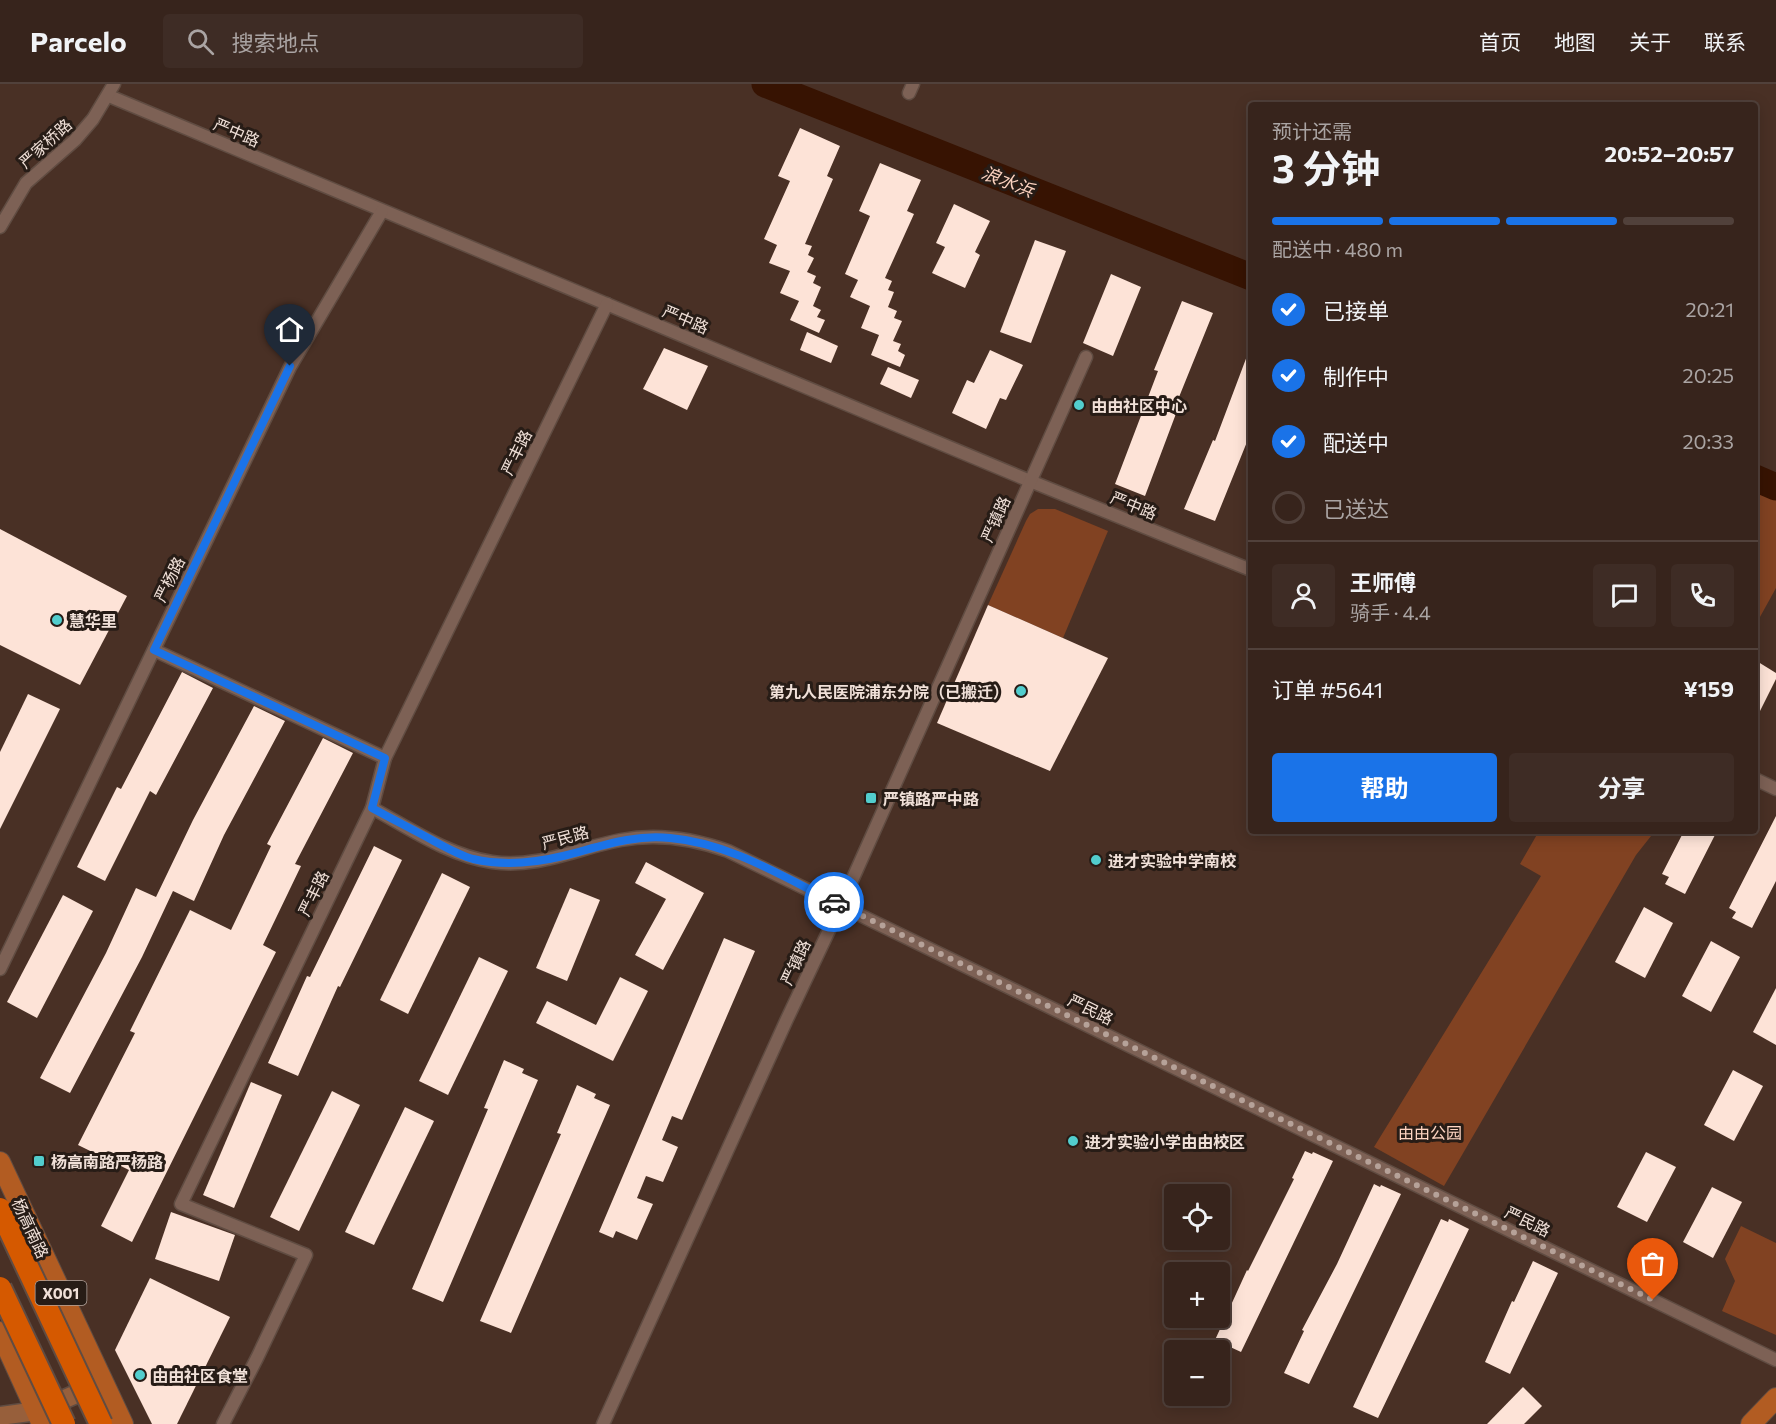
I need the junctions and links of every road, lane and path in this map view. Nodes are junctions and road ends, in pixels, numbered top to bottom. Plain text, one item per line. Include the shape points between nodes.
1 (114, 84) edge
2 (109, 96) junction
3 (382, 211) junction
4 (0, 227) edge
5 (607, 304) junction
6 (1086, 357) dead end
7 (1030, 481) junction
8 (1248, 569) edge
9 (154, 650) junction
10 (385, 758) junction
11 (1758, 780) edge
12 (1776, 789) edge
13 (372, 808) junction
14 (841, 905) junction
15 (0, 969) edge
16 (0, 1162) edge
17 (0, 1209) edge
18 (0, 1288) edge
19 (0, 1332) edge
20 (1776, 1360) edge
21 (103, 1382) junction
22 (1776, 1398) edge
23 (0, 1416) edge
24 (40, 1418) edge
25 (64, 1424) edge
26 (101, 1424) edge
27 (123, 1424) edge
28 (223, 1424) edge
29 (603, 1424) edge
30 (1751, 1424) edge

1 - 2 street, 严家桥路
2 - 3 street, 严中路
2 - 4 street, 严家桥路 via 75,140 26,183
3 - 5 street, 严中路
3 - 9 street, 严杨路 via 290,366
5 - 7 street, 严中路
5 - 10 street, 严丰路
6 - 7 street, 严镇路
7 - 8 street, 严中路
7 - 14 street, 严镇路
9 - 10 street
9 - 15 street, 严杨路
10 - 13 street, 严丰路
11 - 12 street
13 - 14 street, 严民路 via 451,850 494,863 544,860 644,837 705,843 752,861
13 - 28 street, 严丰路 via 181,1204 306,1255
14 - 20 street, 严民路
14 - 29 street, 严镇路
16 - 21 main road, 杨高南路 / X001
17 - 26 highway, 杨高南路, bridge
18 - 25 highway, bridge
19 - 24 main road
21 - 24 street
21 - 27 main road, 杨高南路 / X001
22 - 30 main road
23 - 24 street

